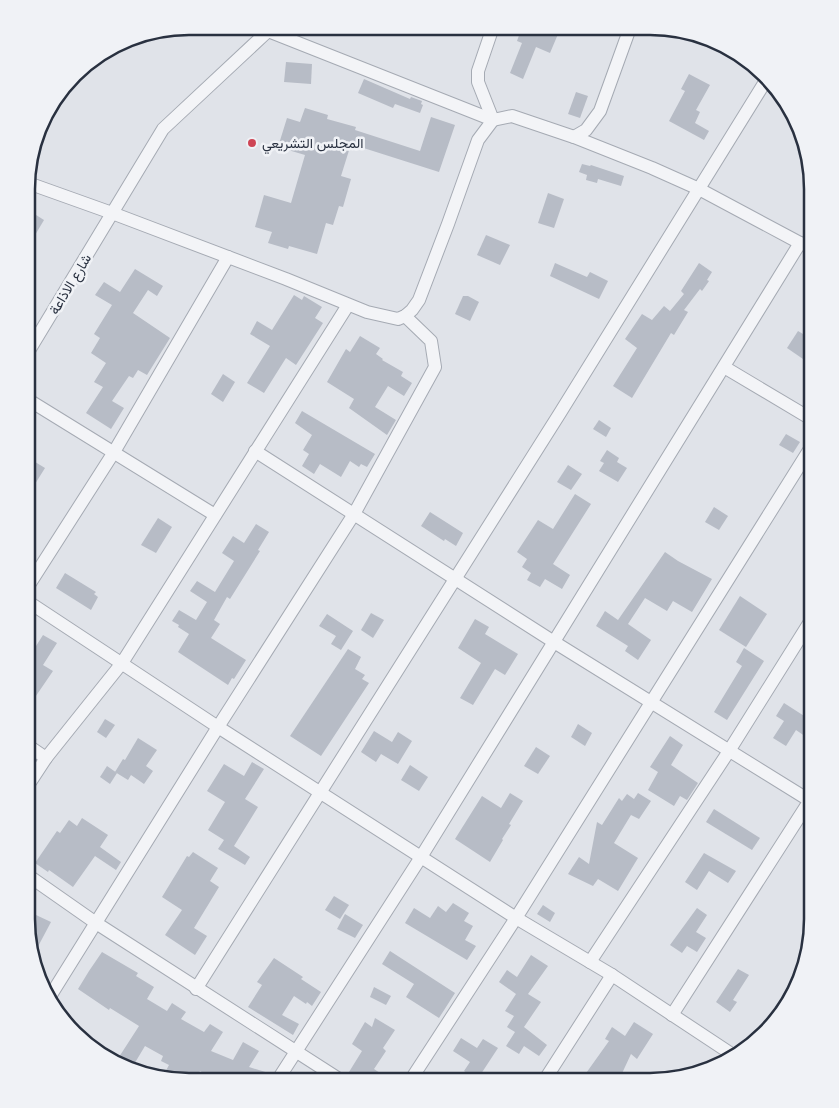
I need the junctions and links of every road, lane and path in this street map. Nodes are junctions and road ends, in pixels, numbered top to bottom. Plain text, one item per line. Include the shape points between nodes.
1 (264, 35) edge
2 (278, 35) edge
3 (490, 35) edge
4 (627, 35) edge
5 (763, 84) edge
6 (493, 120) junction
7 (574, 137) junction
8 (35, 186) edge
9 (699, 190) junction
10 (112, 213) junction
11 (800, 243) junction
12 (804, 245) edge
13 (228, 257) junction
14 (348, 305) junction
15 (405, 316) junction
16 (35, 341) edge
17 (724, 367) junction
18 (35, 404) edge
19 (804, 415) edge
20 (256, 451) junction
21 (114, 452) junction
22 (804, 458) edge
23 (354, 514) junction
24 (215, 515) junction
25 (35, 575) edge
26 (456, 578) junction
27 (35, 606) edge
28 (804, 630) edge
29 (554, 642) junction
30 (122, 663) junction
31 (651, 703) junction
32 (218, 726) junction
33 (35, 750) edge
34 (729, 751) junction
35 (46, 758) junction
36 (35, 774) edge
37 (320, 793) junction
38 (804, 795) edge
39 (804, 812) edge
40 (421, 857) junction
41 (35, 880) edge
42 (516, 918) junction
43 (96, 923) junction
44 (590, 962) junction
45 (612, 975) junction
46 (196, 988) junction
47 (53, 991) edge
48 (672, 1015) junction
49 (728, 1051) edge
50 (296, 1052) junction
51 (282, 1073) edge
52 (329, 1073) edge
53 (415, 1073) edge
54 (550, 1073) edge

1 - 10 street, شارع الاذاعة via 163,129
2 - 6 street, شارع الاذاعة
3 - 6 street via 478,71 478,82
4 - 7 street via 600,111 586,130
5 - 9 street
6 - 7 street via 512,116
6 - 15 street via 478,140 419,300
7 - 9 street
8 - 10 street
9 - 11 street
9 - 26 street
10 - 13 street
10 - 16 street, شارع الاذاعة
11 - 12 street
11 - 17 street
13 - 14 street
13 - 21 street
14 - 15 street via 392,319
14 - 20 street
15 - 23 street via 431,340 435,367
17 - 19 street
17 - 29 street
18 - 21 street
20 - 23 street
20 - 24 street
21 - 24 street
21 - 25 street
22 - 31 street
23 - 26 street
23 - 32 street
24 - 30 street
26 - 29 street
26 - 37 street
27 - 30 street
28 - 34 street
29 - 31 street
29 - 40 street
30 - 32 street
30 - 35 street
31 - 34 street
31 - 42 street
32 - 37 street
32 - 43 street
33 - 35 street
34 - 38 street
34 - 44 street
35 - 36 street
37 - 40 street
37 - 46 street
39 - 48 street
40 - 42 street
40 - 50 street
41 - 43 street
42 - 44 street
42 - 53 street
43 - 46 street
43 - 47 street
44 - 45 street
45 - 48 street
45 - 54 street
46 - 50 street
48 - 49 street
50 - 51 street
50 - 52 street

